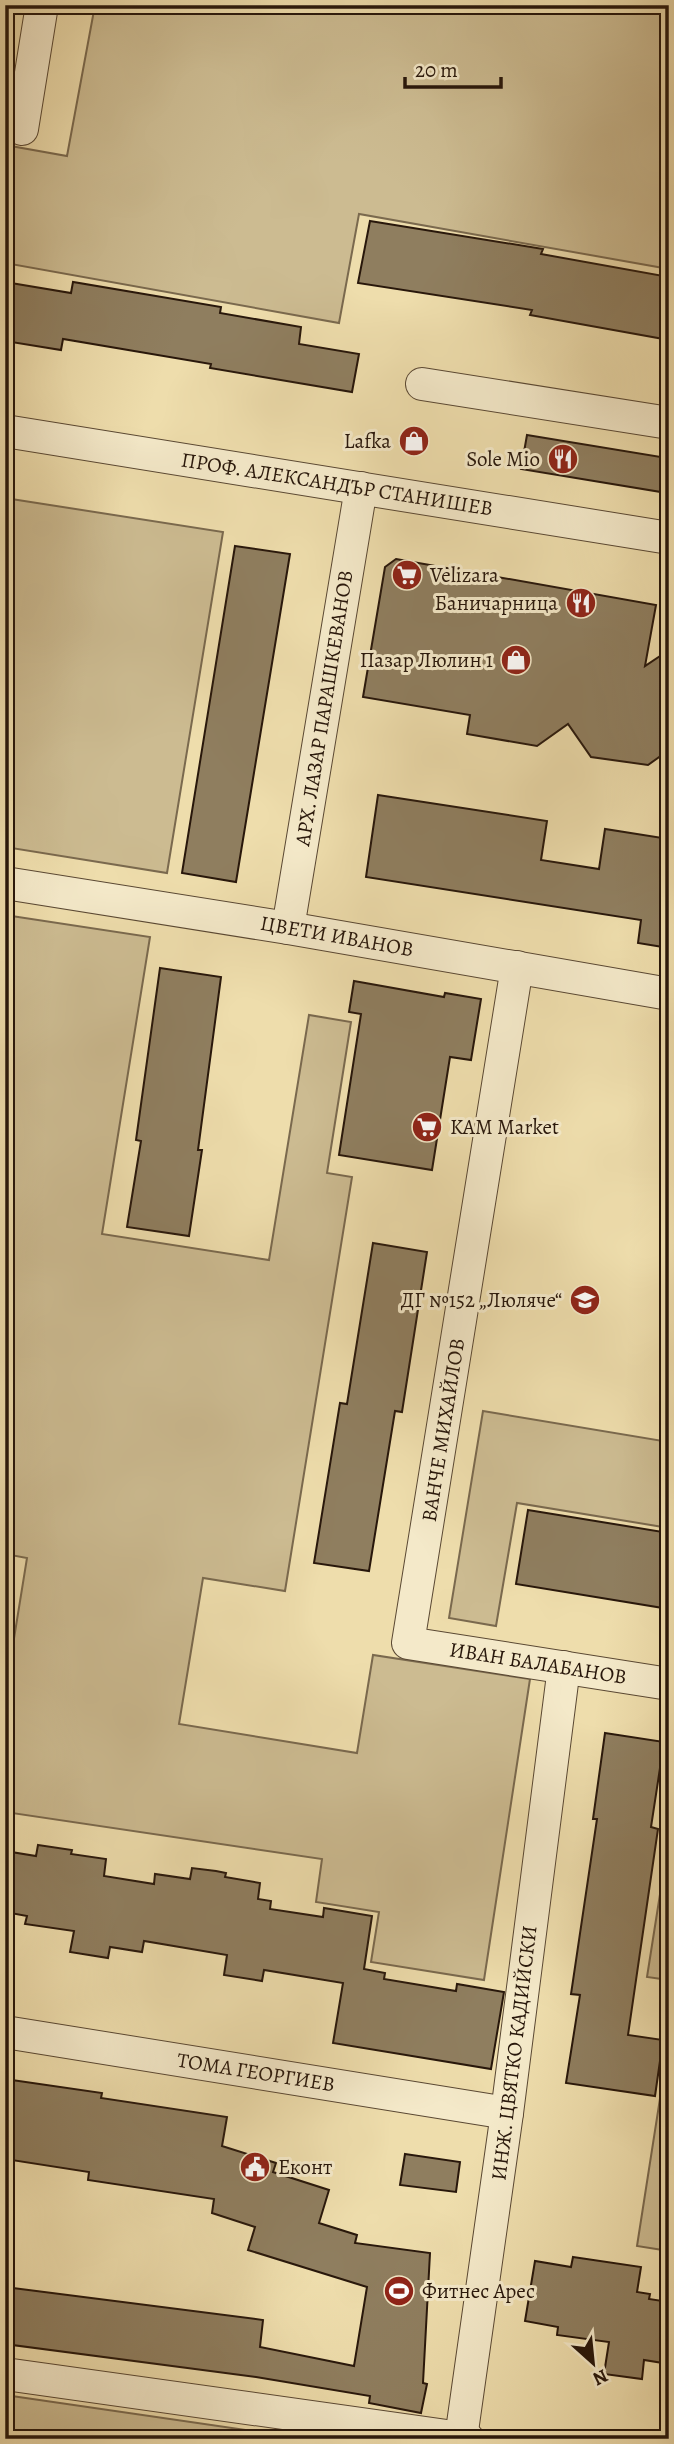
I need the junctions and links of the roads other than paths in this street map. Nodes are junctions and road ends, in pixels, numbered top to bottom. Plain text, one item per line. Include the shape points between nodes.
1 (42, 5) edge
2 (22, 129) dead end
3 (422, 384) dead end
4 (669, 423) edge
5 (5, 431) edge
6 (361, 488) junction
7 (669, 538) edge
8 (5, 883) edge
9 (288, 928) junction
10 (517, 967) junction
11 (669, 994) edge
12 (408, 1643) joint
13 (564, 1668) junction
14 (669, 1684) edge
15 (5, 2032) edge
16 (507, 2113) junction
17 (5, 2374) edge
18 (465, 2438) edge

1 - 2 street
3 - 4 street
5 - 6 street, ПРОФ. АЛЕКСАНДЪР СТАНИШЕВ
6 - 7 street, ПРОФ. АЛЕКСАНДЪР СТАНИШЕВ
6 - 9 street, АРХ. ЛАЗАР ПАРАШКЕВАНОВ
8 - 9 street, ЦВЕТИ ИВАНОВ
9 - 10 street, ЦВЕТИ ИВАНОВ
10 - 11 street, ЦВЕТИ ИВАНОВ
10 - 12 street, ВАНЧЕ МИХАЙЛОВ
12 - 13 street, ИВАН БАЛАБАНОВ
13 - 14 street, ИВАН БАЛАБАНОВ
13 - 16 street, ИНЖ. ЦВЯТКО КАДИЙСКИ
15 - 16 street, ТОМА ГЕОРГИЕВ
16 - 18 street, ИНЖ. ЦВЯТКО КАДИЙСКИ
17 - 18 street

